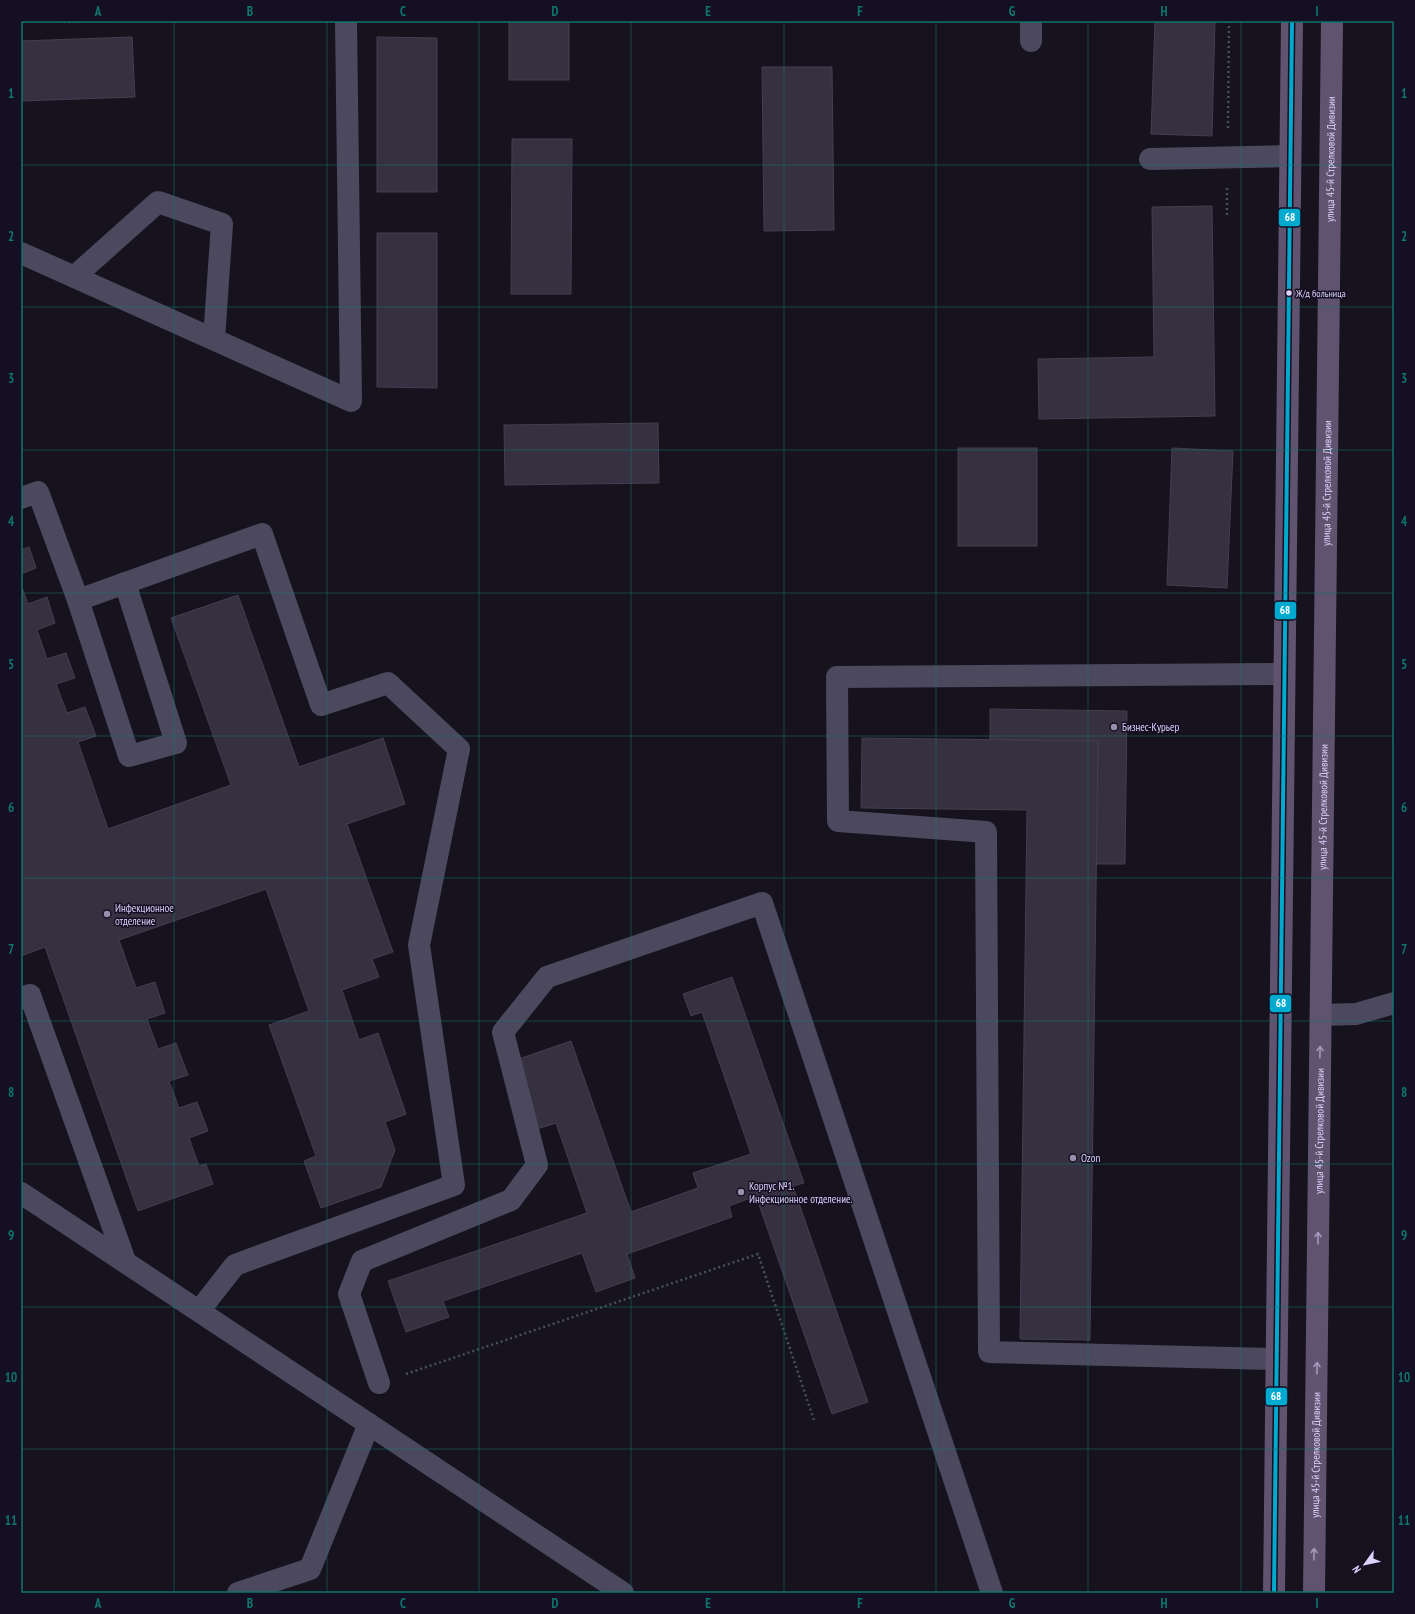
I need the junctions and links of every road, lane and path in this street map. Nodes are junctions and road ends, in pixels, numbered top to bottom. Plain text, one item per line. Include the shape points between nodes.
1 (64, 21) edge
2 (105, 21) edge
3 (346, 21) edge
4 (1229, 21) edge
5 (1292, 21) edge
6 (1332, 21) edge
7 (1290, 156) junction
8 (1228, 158) junction
9 (1150, 159) dead end
10 (1227, 215) dead end
11 (21, 253) edge
12 (74, 277) junction
13 (214, 340) junction
14 (21, 498) edge
15 (125, 583) junction
16 (78, 600) junction
17 (1284, 674) junction
18 (21, 998) edge
19 (1394, 1003) edge
20 (1320, 1015) junction
21 (21, 1193) edge
22 (125, 1261) junction
23 (199, 1311) junction
24 (1276, 1359) junction
25 (379, 1383) joint
26 (814, 1420) dead end
27 (369, 1424) junction
28 (238, 1593) edge
29 (623, 1593) edge
30 (992, 1593) edge
31 (1274, 1593) edge
32 (1314, 1593) edge

1 - 2 path
3 - 13 street via 351,401
4 - 8 path
5 - 7 main road
6 - 20 main road, улица 45-й Стрелковой Дивизии
7 - 8 street
7 - 17 main road
8 - 9 street
8 - 10 path
11 - 12 street
12 - 13 street
12 - 13 street via 158,202 222,224
14 - 16 street via 38,492
15 - 16 street
15 - 16 street via 176,743 129,756
15 - 23 street via 262,534 321,705 388,683 459,749 419,945 454,1185 235,1265
17 - 24 main road
17 - 24 street via 837,677 838,821 986,832 989,1352
18 - 22 street via 30,995
19 - 20 street via 1356,1014
32 -> 20 main road, улица 45-й Стрелковой Дивизии
21 - 22 street
22 - 23 street
23 - 27 street
24 - 31 main road
25 - 26 path via 758,1254
25 - 30 street via 349,1294 362,1261 510,1200 536,1165 503,1032 547,977 762,903
27 - 28 street via 310,1569
27 - 29 street

